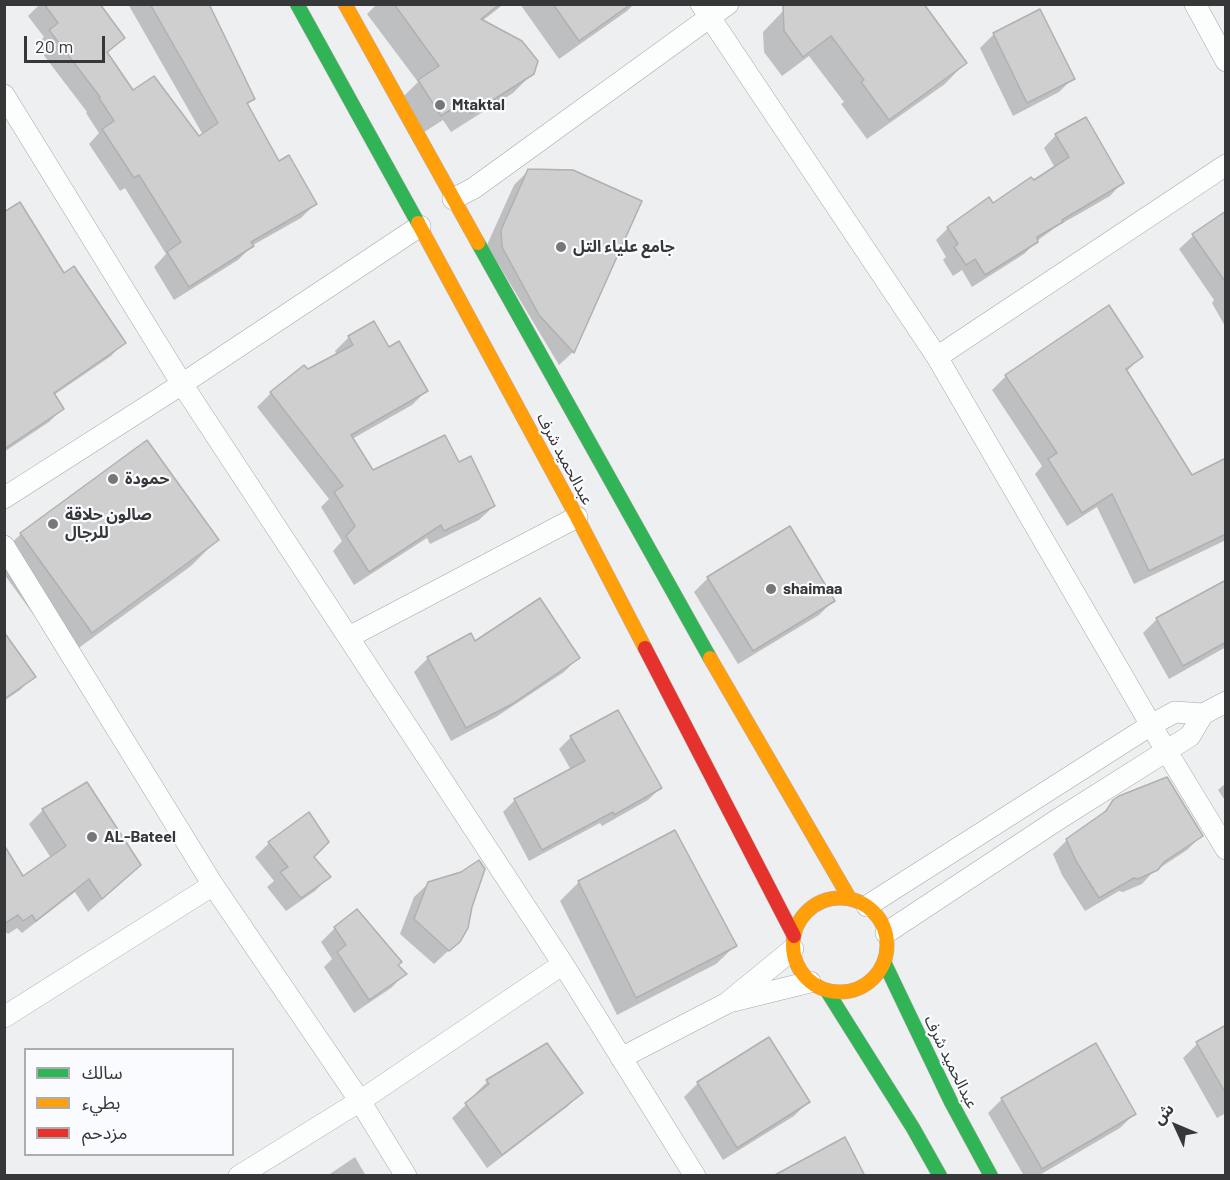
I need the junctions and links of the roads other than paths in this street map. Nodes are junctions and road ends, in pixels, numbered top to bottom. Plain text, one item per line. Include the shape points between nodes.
1 (297, 4) edge
2 (345, 4) edge
3 (728, 4) edge
4 (1195, 4) edge
5 (706, 11) edge
6 (1226, 61) edge
7 (4, 95) edge
8 (1226, 165) edge
9 (453, 199) junction
10 (420, 226) junction
11 (937, 357) junction
12 (182, 384) junction
13 (4, 498) edge
14 (577, 516) junction
15 (4, 546) edge
16 (349, 637) junction
17 (1226, 702) edge
18 (1203, 714) junction
19 (1151, 725) junction
20 (1167, 751) junction
21 (1226, 849) edge
22 (213, 885) junction
23 (859, 903) junction
24 (886, 933) junction
25 (793, 943) junction
26 (884, 962) junction
27 (563, 964) junction
28 (819, 987) junction
29 (727, 1003) junction
30 (4, 1017) edge
31 (621, 1058) junction
32 (360, 1101) junction
33 (239, 1176) edge
34 (406, 1176) edge
35 (695, 1176) edge
36 (940, 1176) edge
37 (991, 1176) edge

1 - 10 main road, عبدالحميد شرف
2 - 9 main road, عبدالحميد شرف
3 - 5 street
4 - 6 street
5 - 9 street via 474,188
5 - 11 street
7 - 12 street
8 - 11 street
9 - 23 main road, عبدالحميد شرف via 669,587
10 - 12 street
10 - 14 main road, عبدالحميد شرف
11 - 19 street
12 - 13 street
12 - 16 street
14 - 16 street
14 - 25 main road, عبدالحميد شرف
15 - 22 street
16 - 27 street
17 - 18 street
18 - 19 street via 1175,712
18 - 20 street via 1190,736
19 - 20 street
19 - 23 street
20 - 21 street
20 - 24 street
22 - 30 street
22 - 32 street
23 - 24 main road via 879,918
23 - 25 main road via 831,899 814,906 801,919
24 - 26 main road
25 - 28 main road via 798,967
25 - 29 street
26 - 28 main road via 878,974 861,987 841,993
26 - 37 main road, عبدالحميد شرف
27 - 31 street
27 - 32 street
28 - 29 street
28 - 36 main road via 913,1128
29 - 31 street
31 - 35 street
32 - 33 street
32 - 34 street

